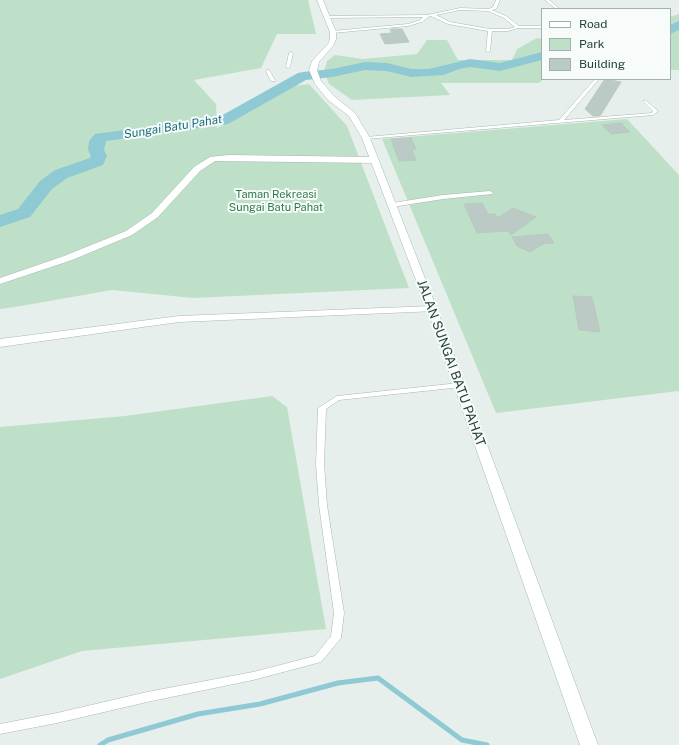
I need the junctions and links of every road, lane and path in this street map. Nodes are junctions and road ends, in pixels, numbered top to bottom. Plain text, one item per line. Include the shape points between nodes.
1 (320, 0) edge
2 (498, 0) edge
3 (546, 0) edge
4 (557, 8) edge
5 (489, 10) junction
6 (432, 15) junction
7 (427, 16) junction
8 (326, 17) junction
9 (518, 27) junction
10 (541, 27) edge
11 (490, 30) junction
12 (333, 32) junction
13 (488, 51) dead end
14 (291, 53) dead end
15 (288, 67) dead end
16 (268, 71) dead end
17 (273, 80) dead end
18 (595, 80) edge
19 (645, 101) dead end
20 (561, 122) junction
21 (366, 138) junction
22 (374, 160) junction
23 (490, 193) dead end
24 (392, 205) junction
25 (0, 281) edge
26 (432, 309) junction
27 (0, 343) edge
28 (459, 385) junction
29 (0, 729) edge
30 (589, 745) edge

1 - 8 street
2 - 5 lane via 495,8
3 - 4 lane
5 - 6 lane via 460,9
5 - 9 lane via 505,17
6 - 7 lane
6 - 11 lane via 449,23
7 - 8 lane
7 - 12 lane via 408,25
8 - 12 street
9 - 10 lane
9 - 11 lane
11 - 13 lane
12 - 21 street, JALAN SUNGAI BATU PAHAT via 331,45 316,61 313,70 318,82 331,98 352,115
14 - 15 lane
16 - 17 lane
18 - 20 lane
19 - 20 lane via 656,111 653,114
20 - 21 lane
21 - 22 street, JALAN SUNGAI BATU PAHAT
22 - 24 street, JALAN SUNGAI BATU PAHAT
22 - 25 street via 213,159 197,169 154,215 132,231 68,258
23 - 24 lane
24 - 26 street, JALAN SUNGAI BATU PAHAT
26 - 27 street via 179,319
26 - 28 street, JALAN SUNGAI BATU PAHAT
28 - 29 lane via 338,398 322,408 320,464 323,505 339,613 336,638 318,659 253,676
28 - 30 street, JALAN SUNGAI BATU PAHAT

